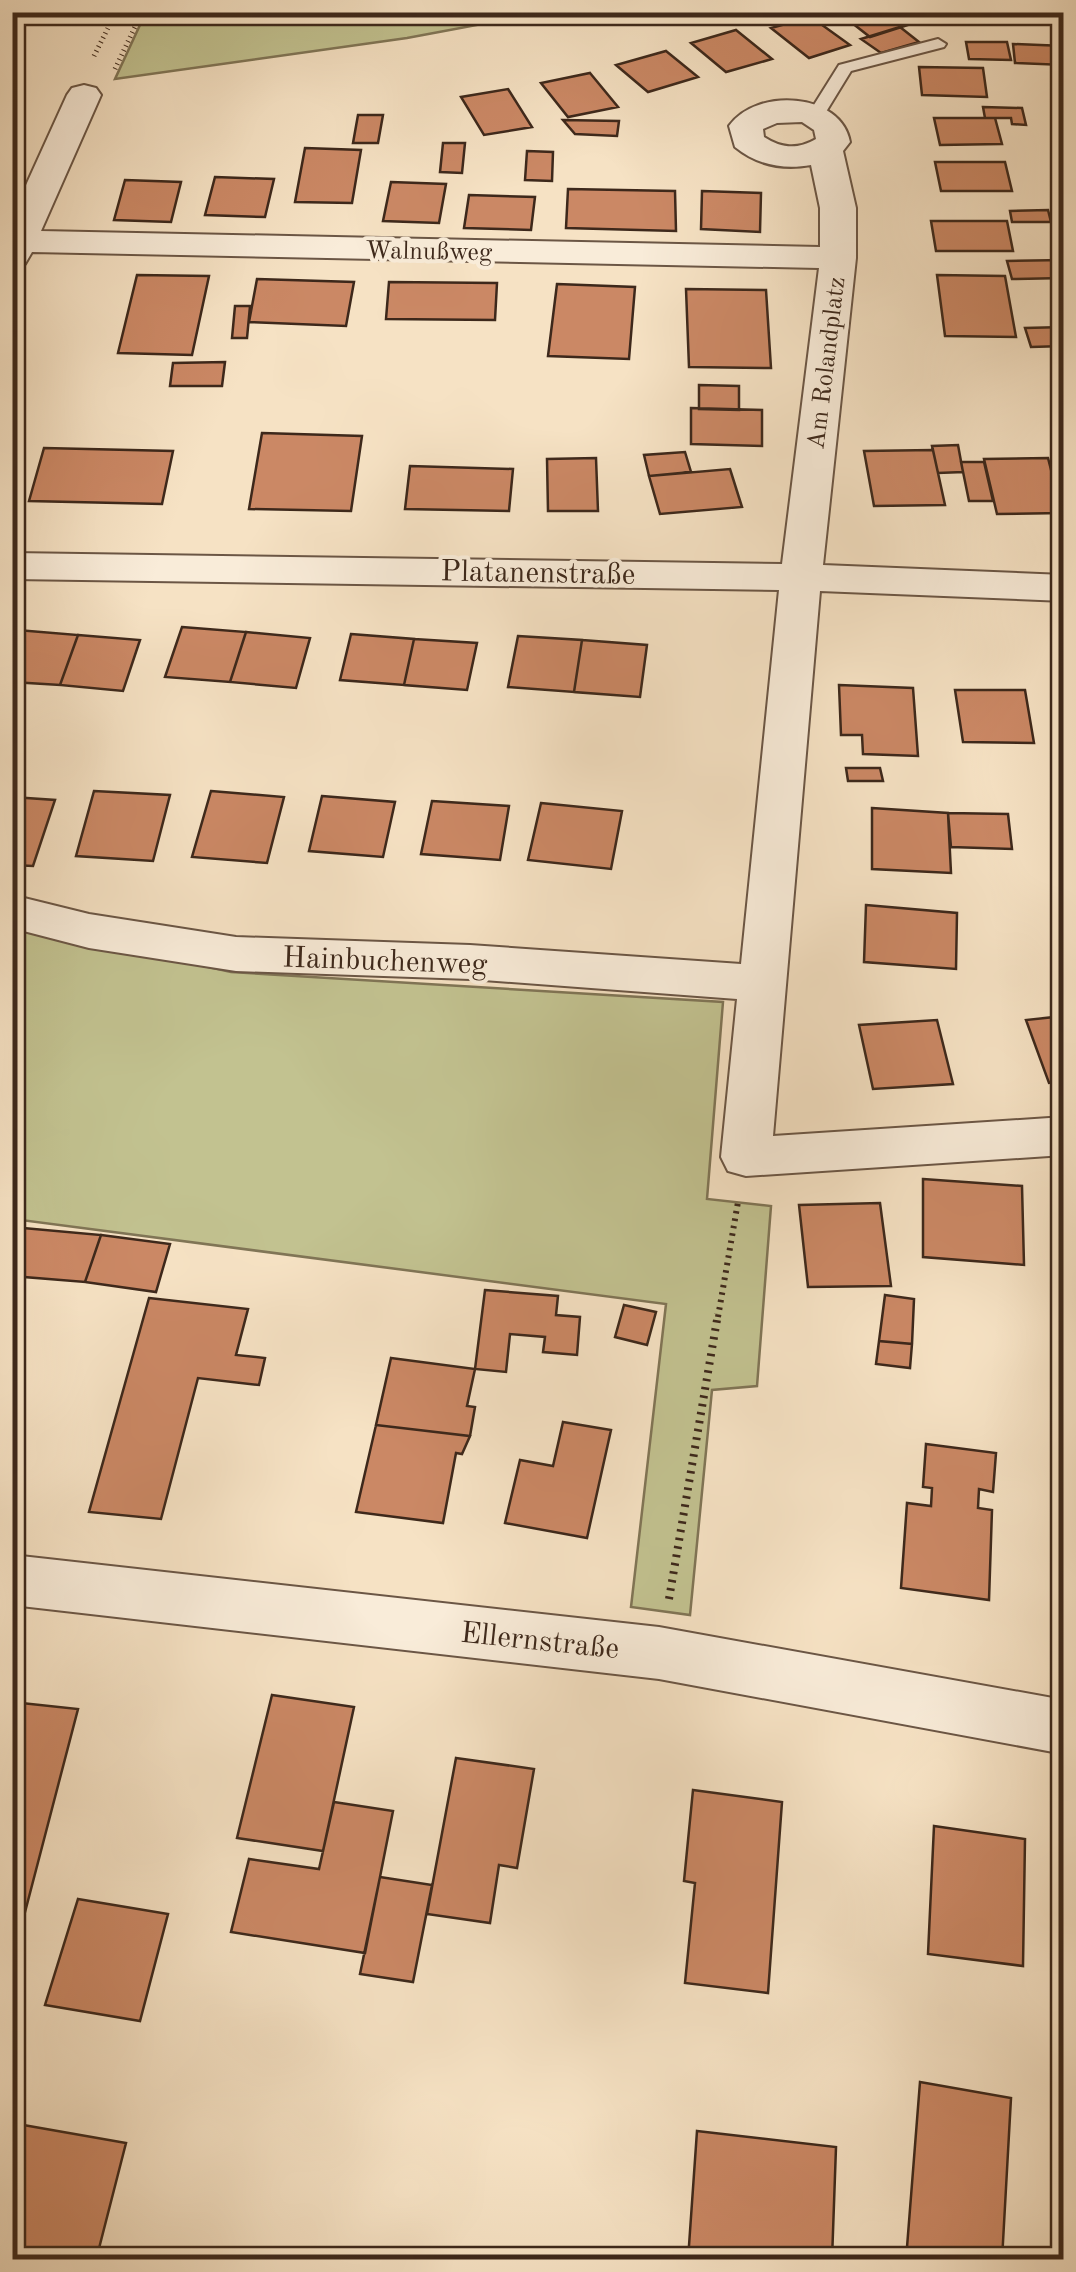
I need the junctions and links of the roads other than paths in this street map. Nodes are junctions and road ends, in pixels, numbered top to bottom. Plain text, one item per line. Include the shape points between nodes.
1 (938, 44) dead end
2 (84, 95) road end
3 (820, 132) joint
4 (16, 249) edge
5 (838, 258) junction
6 (12, 566) edge
7 (801, 577) junction
8 (1064, 588) edge
9 (12, 911) edge
10 (762, 983) junction
11 (1064, 1136) edge
12 (12, 1580) edge
13 (1064, 1727) edge

1 - 3 lane via 844,68
2 - 4 street
3 - 5 street, Am Rolandplatz via 838,208
4 - 5 street, Walnußweg
5 - 7 street, Am Rolandplatz
6 - 7 street, Platanenstraße
7 - 8 street, Platanenstraße
7 - 10 street
9 - 10 street, Hainbuchenweg via 88,931 236,954
10 - 11 street via 746,1157
12 - 13 street, Ellernstraße via 659,1653

